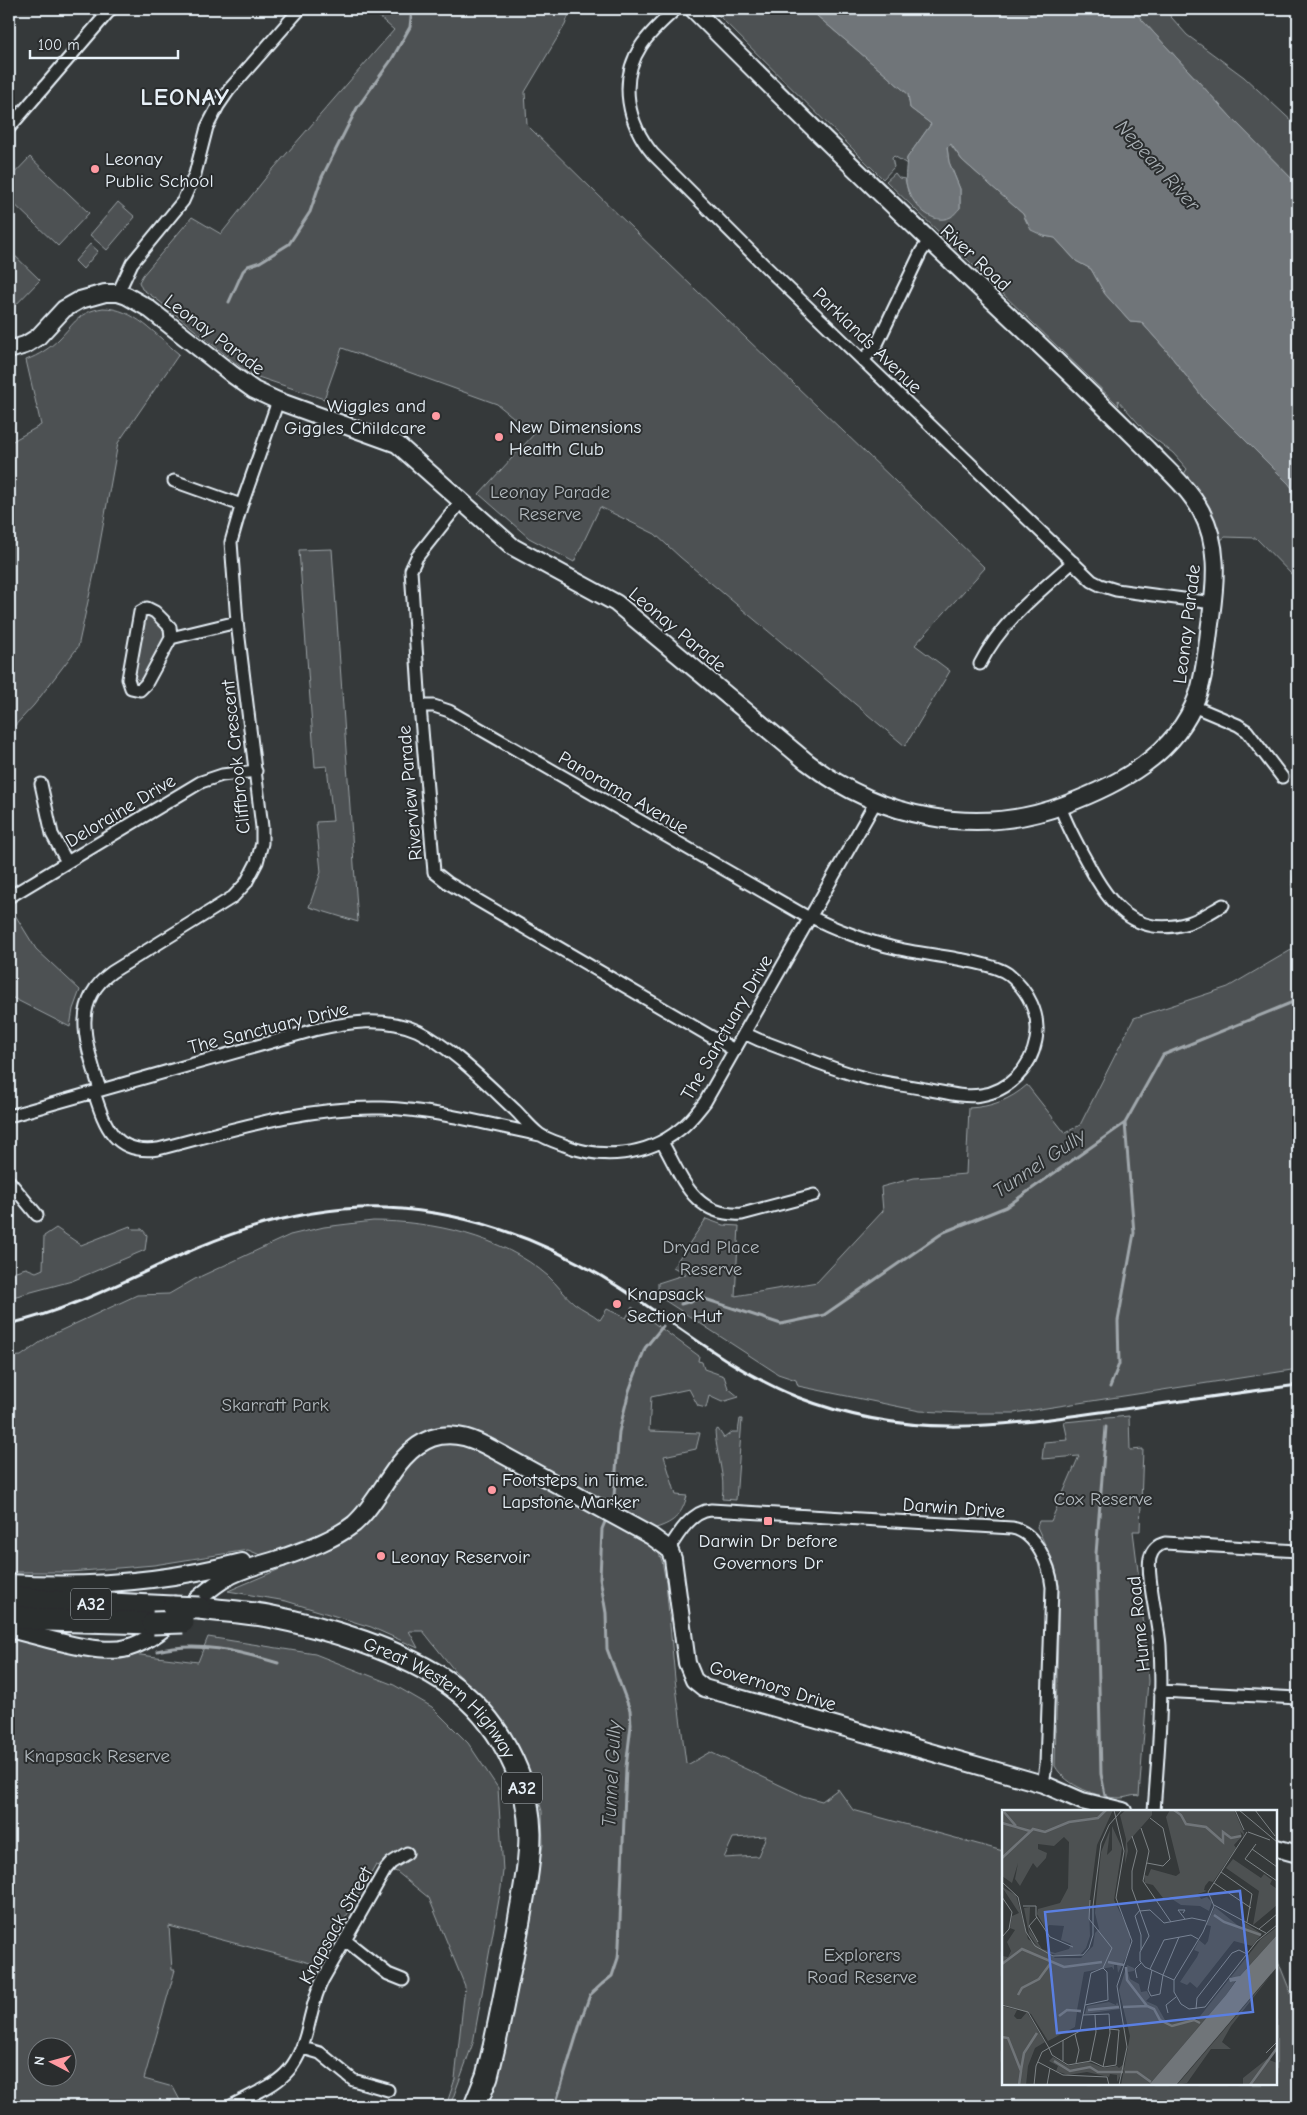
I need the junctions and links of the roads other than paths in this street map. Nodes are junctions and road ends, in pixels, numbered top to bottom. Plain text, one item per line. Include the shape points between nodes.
1 (112, 9) edge
2 (300, 9) edge
3 (676, 9) edge
4 (693, 9) edge
5 (9, 128) edge
6 (929, 241) junction
7 (118, 293) junction
8 (9, 350) edge
9 (864, 359) junction
10 (278, 401) junction
11 (174, 481) dead end
12 (462, 500) junction
13 (241, 505) junction
14 (1214, 547) joint
15 (1072, 562) junction
16 (1213, 603) junction
17 (237, 622) junction
18 (171, 638) junction
19 (980, 664) dead end
20 (420, 706) junction
21 (1193, 706) junction
22 (256, 771) junction
23 (1282, 777) dead end
24 (41, 784) dead end
25 (875, 803) junction
26 (1060, 806) junction
27 (67, 862) junction
28 (9, 897) edge
29 (1223, 905) dead end
30 (809, 917) junction
31 (744, 1033) junction
32 (734, 1050) junction
33 (97, 1091) junction
34 (514, 1109) junction
35 (9, 1116) edge
36 (502, 1127) junction
37 (540, 1135) junction
38 (662, 1142) junction
39 (9, 1181) edge
40 (814, 1195) dead end
41 (36, 1215) dead end
42 (312, 1546) junction
43 (668, 1549) junction
44 (1298, 1551) edge
45 (9, 1583) edge
46 (9, 1596) edge
47 (178, 1615) junction
48 (9, 1616) edge
49 (9, 1629) edge
50 (1160, 1691) junction
51 (1298, 1698) edge
52 (1043, 1784) junction
53 (1118, 1810) edge
54 (1154, 1810) edge
55 (1277, 1848) edge
56 (408, 1853) dead end
57 (1298, 1854) edge
58 (344, 1940) junction
59 (403, 1980) dead end
60 (303, 2048) junction
61 (388, 2090) dead end
62 (231, 2106) edge
63 (460, 2106) edge
64 (475, 2106) edge

1 - 5 street
2 - 7 street via 218,106 207,127 186,195 132,263
3 - 9 street, Parklands Avenue via 644,41 632,66 628,101 636,131 659,161
4 - 6 street, River Road
6 - 9 street via 876,346
6 - 14 street, River Road via 1088,390 1182,485 1202,513
7 - 8 street via 92,296 74,303 64,309 38,337
7 - 10 street, Leonay Parade via 148,308 233,376
9 - 15 street, Parklands Avenue
10 - 12 street, Leonay Parade via 392,441
10 - 13 street, Cliffbrook Crescent
11 - 13 street
12 - 20 street, Riverview Parade via 417,557 411,570
12 - 25 street, Leonay Parade via 517,550 616,603 807,762
13 - 17 street, Cliffbrook Crescent via 230,542
14 - 16 street, Leonay Parade via 1216,577
15 - 16 street, Parklands Avenue via 1096,583 1110,588
15 - 19 street via 994,638
16 - 21 street, Leonay Parade via 1202,678
17 - 18 street
17 - 22 street, Cliffbrook Crescent
18 - 18 street via 146,684 140,690 131,688 128,679 140,612 147,608 156,612 170,627
20 - 30 street, Panorama Avenue via 449,711
20 - 32 street, Riverview Parade via 434,872
21 - 23 street via 1248,731
21 - 26 street, Leonay Parade via 1179,731 1153,758 1113,783
22 - 27 street, Deloraine Drive via 206,780
22 - 33 street, Cliffbrook Crescent via 262,843 252,873 240,890 225,904 112,972 92,994 84,1030
24 - 27 street via 52,834
25 - 26 street, Leonay Parade via 950,820 1005,819
25 - 30 street, The Sanctuary Drive
26 - 29 street via 1101,889 1131,918 1154,925 1176,925 1197,920
27 - 28 street, Deloraine Drive
30 - 31 street, The Sanctuary Drive
30 - 31 street, Panorama Avenue via 891,947 981,964 1008,974 1023,988 1036,1016 1036,1040 1026,1067 1011,1083 994,1092 960,1095 860,1077
31 - 32 street, The Sanctuary Drive
32 - 38 street, The Sanctuary Drive via 705,1102 679,1131
33 - 34 street, The Sanctuary Drive via 314,1030 373,1021 409,1028 433,1040
33 - 35 street, The Sanctuary Drive
33 - 36 street, Cliffbrook Crescent via 103,1121 110,1132 126,1146 144,1150 296,1114 345,1109 428,1112
34 - 36 street via 510,1120
34 - 37 street, The Sanctuary Drive
36 - 37 street, Cliffbrook Crescent
37 - 38 street, The Sanctuary Drive via 570,1147 598,1153 636,1151
38 - 40 street via 690,1192 712,1209 742,1214
39 - 41 street
42 - 43 street via 353,1524 369,1508 410,1452 424,1441 438,1436 457,1436 478,1442 651,1536
42 - 45 street via 167,1579 78,1586
42 - 49 street via 248,1567 224,1579 156,1633 126,1648 97,1649
43 - 52 street, Governors Drive via 675,1570 687,1663 694,1680 704,1688
43 - 52 street, Darwin Drive via 684,1526 708,1510 1022,1531 1044,1559 1052,1587
44 - 50 street, Hume Road via 1165,1544 1157,1547 1149,1566 1160,1644
46 - 47 highway, Great Western Highway / A32
47 - 48 highway, Great Western Highway / A32, bridge via 153,1623
47 - 63 highway, Great Western Highway / A32 via 276,1631 326,1644 390,1667 426,1685 454,1705 490,1747 513,1805 515,1863 481,2043
47 - 64 highway, Great Western Highway / A32, bridge via 200,1608 267,1616 355,1640 438,1676 465,1696 501,1738 522,1788 530,1847 494,2047
50 - 51 street
50 - 54 street, Hume Road
52 - 53 street, Governors Drive via 1082,1802
55 - 57 street
56 - 58 street, Knapsack Street via 385,1870
58 - 59 street via 388,1974
58 - 60 street, Knapsack Street via 319,1986
60 - 61 street via 320,2053 353,2080
60 - 62 street, Knapsack Street via 294,2067 281,2079

